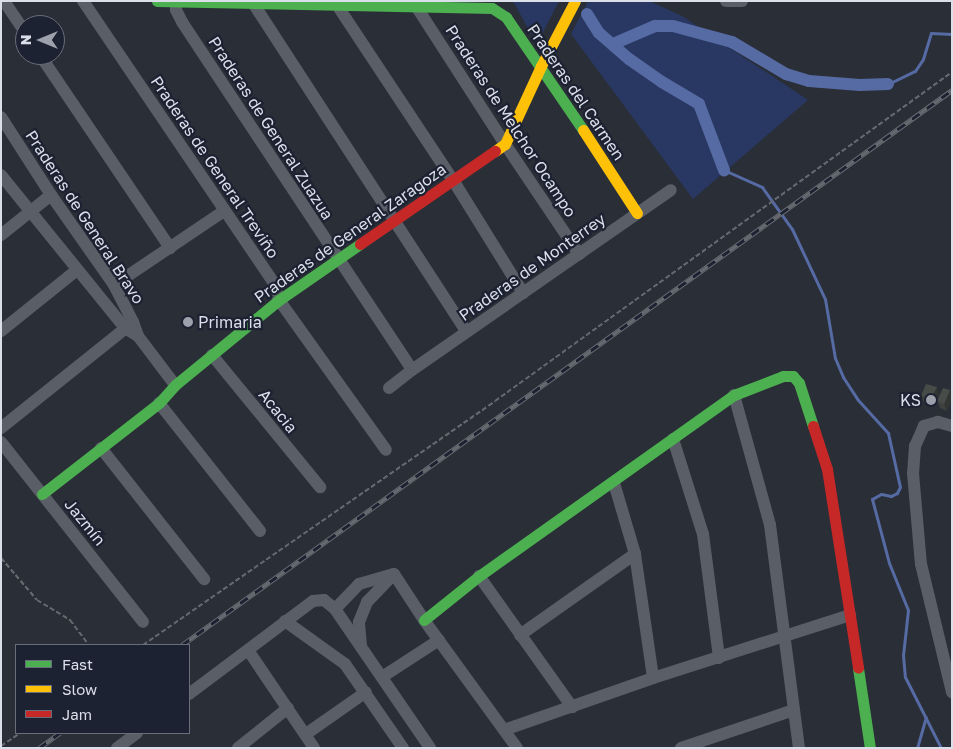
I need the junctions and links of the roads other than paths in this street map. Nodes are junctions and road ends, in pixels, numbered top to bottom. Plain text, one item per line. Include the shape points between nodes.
1 (4, 1) edge
2 (83, 1) edge
3 (157, 1) edge
4 (176, 1) edge
5 (576, 1) edge
6 (254, 3) junction
7 (337, 5) junction
8 (416, 6) junction
9 (15, 17) edge
10 (47, 65) edge
11 (541, 66) junction
12 (1, 117) edge
13 (505, 144) junction
14 (1, 176) edge
15 (453, 180) junction
16 (671, 190) dead end
17 (51, 195) junction
18 (30, 211) junction
19 (224, 211) junction
20 (637, 214) junction
21 (394, 219) junction
22 (1, 235) edge
23 (170, 248) junction
24 (579, 254) junction
25 (337, 259) junction
26 (77, 270) junction
27 (114, 285) junction
28 (523, 292) junction
29 (280, 300) junction
30 (129, 325) junction
31 (1, 331) edge
32 (467, 332) junction
33 (212, 355) junction
34 (412, 370) junction
35 (175, 385) junction
36 (389, 388) dead end
37 (734, 396) junction
38 (159, 403) junction
39 (952, 426) edge
40 (1, 428) edge
41 (674, 439) junction
42 (1, 442) edge
43 (101, 448) junction
44 (386, 450) dead end
45 (614, 483) junction
46 (320, 487) dead end
47 (42, 494) junction
48 (260, 531) dead end
49 (635, 554) junction
50 (394, 574) junction
51 (479, 576) junction
52 (204, 579) dead end
53 (335, 610) junction
54 (850, 615) junction
55 (424, 620) junction
56 (285, 621) junction
57 (144, 622) dead end
58 (520, 635) junction
59 (784, 637) junction
60 (439, 640) junction
61 (361, 646) junction
62 (248, 650) junction
63 (718, 658) junction
64 (382, 677) junction
65 (653, 678) junction
66 (366, 692) junction
67 (952, 692) edge
68 (190, 693) edge
69 (572, 707) junction
70 (288, 708) junction
71 (794, 710) junction
72 (504, 730) junction
73 (136, 734) edge
74 (306, 734) junction
75 (117, 748) edge
76 (238, 748) edge
77 (314, 748) edge
78 (403, 748) edge
79 (430, 748) edge
80 (517, 748) edge
81 (681, 748) edge
82 (799, 748) edge
83 (870, 748) edge

1 - 9 street
2 - 19 street, Praderas de General Treviño
3 - 4 street, Praderas del Carmen
4 - 6 street, Praderas del Carmen
4 - 25 street, Praderas de General Zuazua via 182,22
5 - 11 street
6 - 7 street, Praderas del Carmen
6 - 21 street
7 - 8 street, Praderas del Carmen
7 - 15 street
8 - 11 street, Praderas del Carmen via 485,6 498,10
8 - 13 street, Praderas de Melchor Ocampo
10 - 23 street
11 - 13 street
11 - 20 street, Praderas del Carmen
12 - 17 street, Praderas de General Bravo
13 - 15 street, Praderas de General Zaragoza
13 - 24 street, Praderas de Melchor Ocampo
14 - 18 street, Praderas de General Bravo
15 - 21 street, Praderas de General Zaragoza
15 - 28 street
16 - 20 street, Praderas de Monterrey
17 - 18 street
17 - 27 street, Praderas de General Bravo
18 - 22 street
18 - 26 street, Praderas de General Bravo
19 - 23 street
19 - 29 street, Praderas de General Treviño via 274,283
20 - 24 street, Praderas de Monterrey
21 - 25 street, Praderas de General Zaragoza
21 - 32 street
23 - 27 street
24 - 28 street, Praderas de Monterrey
25 - 29 street, Praderas de General Zaragoza
25 - 34 street, Praderas de General Zuazua
26 - 30 street, Praderas de General Bravo
26 - 31 street
27 - 30 street, Praderas de General Bravo
28 - 32 street, Praderas de Monterrey
29 - 33 street, Praderas de General Zaragoza
29 - 44 street, Praderas de General Treviño
30 - 35 street, Praderas de General Bravo
30 - 40 street
32 - 34 street, Praderas de Monterrey
33 - 35 street, Praderas de General Zaragoza
33 - 46 street, Acacia
34 - 36 street, Praderas de Monterrey
35 - 38 street, Praderas de General Zaragoza
37 - 41 street
37 - 54 street via 783,376 793,376 798,383 827,469
37 - 59 street via 770,525
38 - 43 street, Praderas de General Zaragoza
38 - 48 street
39 - 67 street via 938,422 924,426 915,446 913,473 921,564
41 - 45 street
41 - 63 street via 703,534
42 - 47 street, Jazmín
43 - 47 street, Praderas de General Zaragoza
43 - 52 street
45 - 49 street
45 - 51 street
47 - 57 street, Jazmín
49 - 58 street
49 - 65 street
50 - 53 street via 360,584
50 - 55 street
50 - 61 street via 367,602 360,622
51 - 55 street
51 - 58 street
53 - 56 street via 324,600 313,601
53 - 61 street
54 - 59 street
54 - 83 street
55 - 60 street
56 - 62 street
56 - 66 street via 346,664
58 - 69 street
59 - 63 street
59 - 71 street
60 - 64 street
60 - 72 street
61 - 64 street
62 - 68 street
62 - 70 street
63 - 65 street
64 - 79 street
65 - 69 street
66 - 74 street
66 - 78 street
69 - 72 street
70 - 74 street
70 - 76 street
71 - 81 street
71 - 82 street
72 - 80 street
73 - 75 street
74 - 77 street

